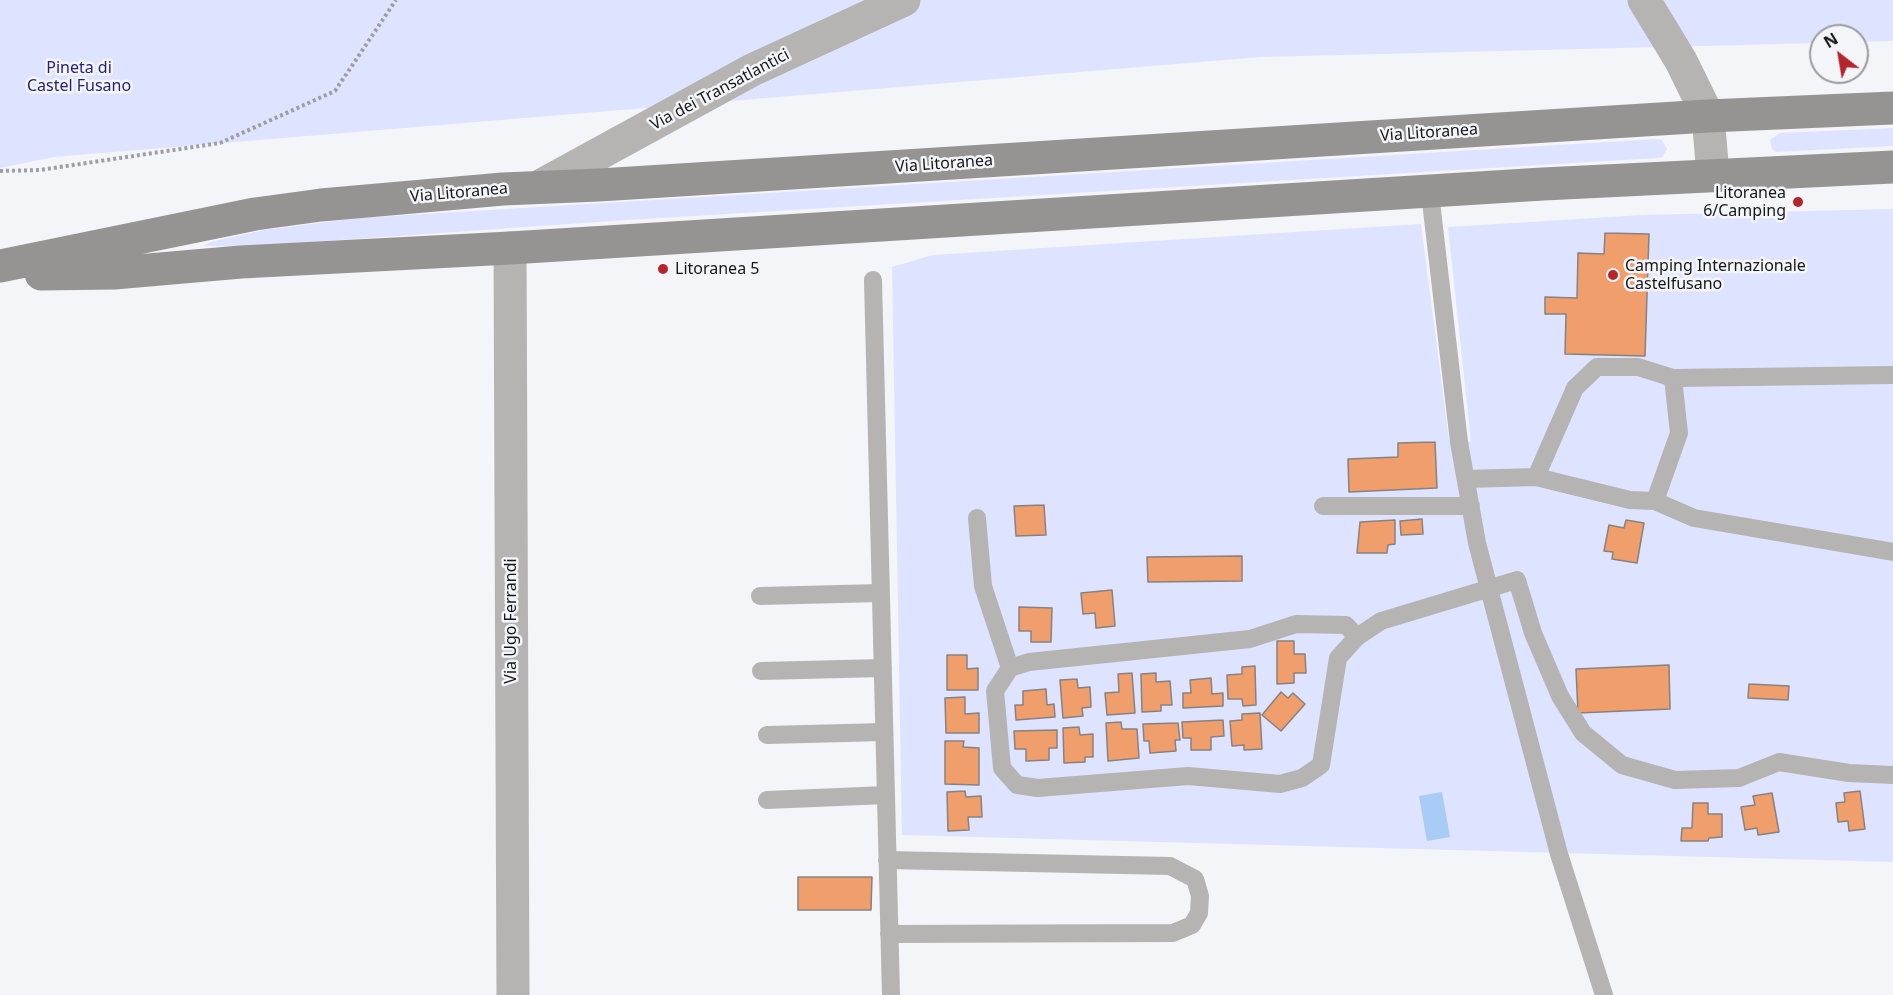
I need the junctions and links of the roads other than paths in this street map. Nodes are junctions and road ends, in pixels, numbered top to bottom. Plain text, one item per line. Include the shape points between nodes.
1 (904, 0) edge
2 (1644, 0) edge
3 (1893, 108) edge
4 (1708, 116) junction
5 (1893, 167) edge
6 (1713, 175) junction
7 (540, 186) junction
8 (1430, 193) junction
9 (510, 248) junction
10 (0, 266) edge
11 (0, 274) edge
12 (873, 280) dead end
13 (1893, 375) edge
14 (1674, 378) junction
15 (1536, 477) junction
16 (1466, 479) junction
17 (1655, 501) junction
18 (1323, 506) dead end
19 (1471, 506) junction
20 (977, 518) dead end
21 (1893, 552) edge
22 (1487, 587) junction
23 (880, 593) junction
24 (760, 596) dead end
25 (1357, 637) junction
26 (882, 668) junction
27 (1010, 668) junction
28 (761, 671) dead end
29 (884, 732) junction
30 (767, 735) dead end
31 (1893, 775) edge
32 (886, 795) junction
33 (767, 800) dead end
34 (887, 860) junction
35 (889, 934) junction
36 (513, 995) edge
37 (891, 995) edge
38 (1604, 995) edge

1 - 7 street, Via dei Transatlantici via 752,70
2 - 4 street
3 - 4 main road, Via Litoranea
4 - 6 street
4 - 7 main road, Via Litoranea
5 - 6 main road
6 - 8 main road
7 - 10 main road, Via Litoranea via 255,214
8 - 9 main road
8 - 16 lane
9 - 11 main road via 114,273
9 - 36 street, Via Ugo Ferrandi
12 - 23 lane
13 - 14 lane
14 - 15 lane via 1638,367 1597,367 1575,388
14 - 17 lane via 1679,433
15 - 16 lane
15 - 17 lane via 1630,500
16 - 19 lane
17 - 21 lane via 1694,518
18 - 19 lane
19 - 22 lane
20 - 27 lane via 983,586
22 - 25 lane via 1381,621
22 - 31 lane via 1517,580 1533,633 1560,696 1583,733 1622,765 1675,780 1739,778 1779,762
22 - 38 lane via 1559,854
23 - 24 lane
23 - 26 lane
25 - 27 lane via 1346,625 1296,624 1250,639 1029,662
25 - 27 lane via 1338,658 1321,765 1302,778 1280,784 1188,776 1038,788 1017,785 1002,768 998,744 995,691
26 - 28 lane
26 - 29 lane
29 - 30 lane
29 - 32 lane
32 - 33 lane
32 - 34 lane
34 - 35 lane
34 - 35 lane via 1170,866 1195,879 1200,896 1199,913 1192,925 1173,933
35 - 37 lane

